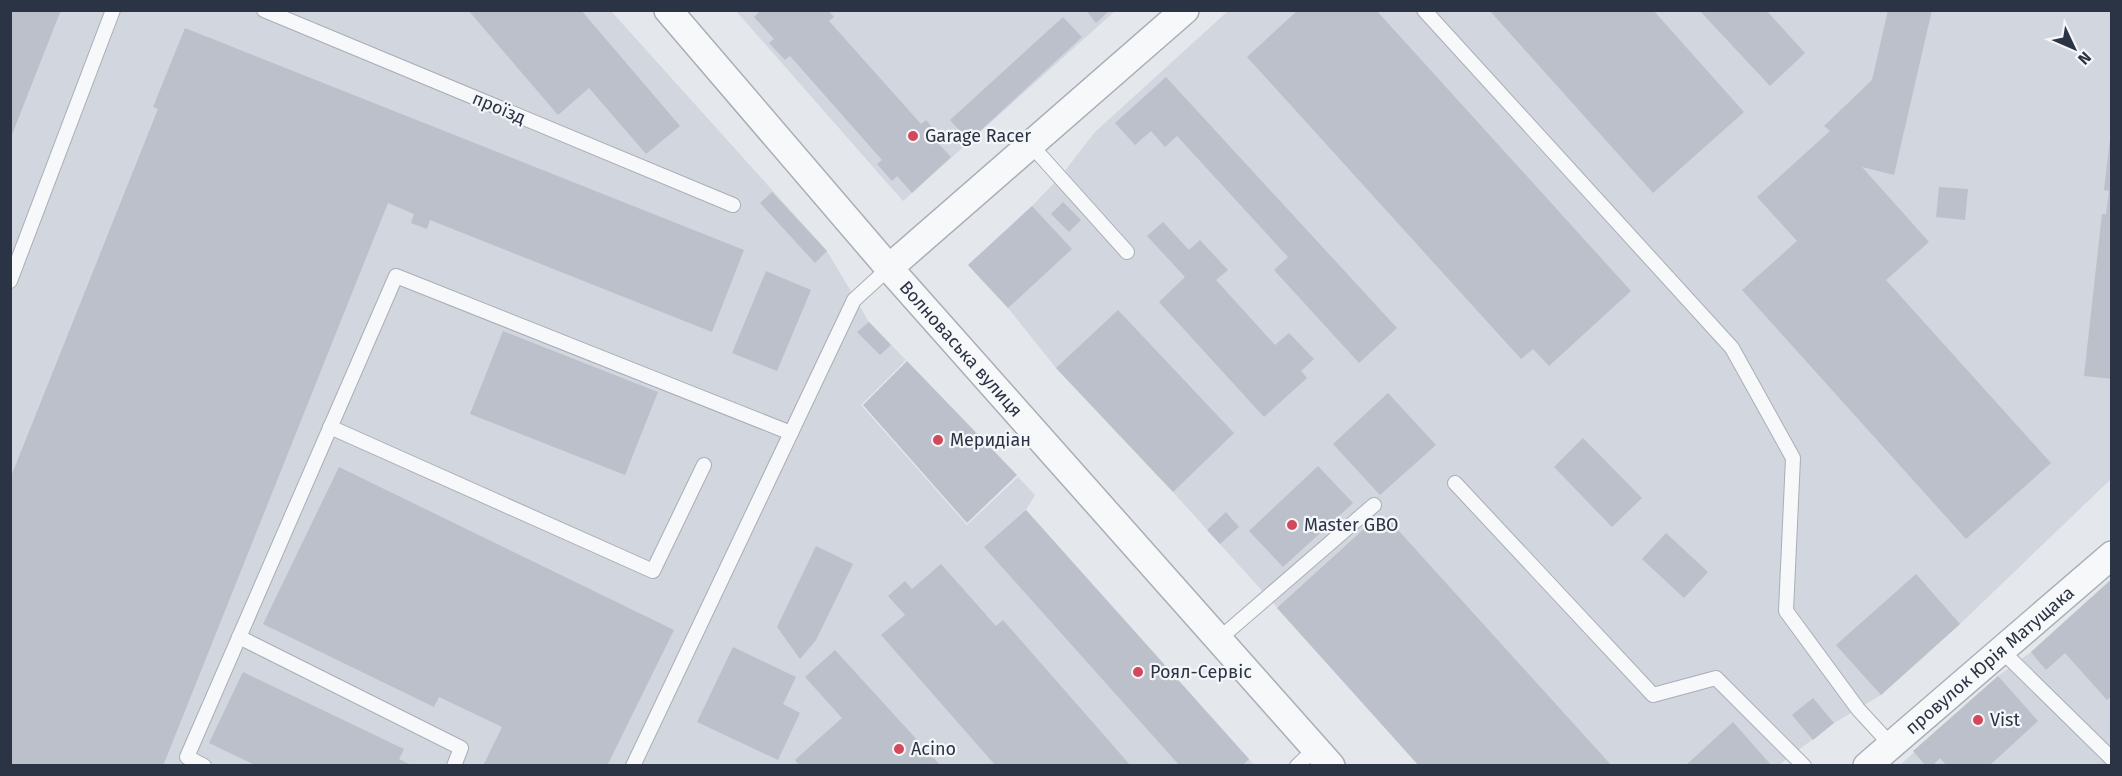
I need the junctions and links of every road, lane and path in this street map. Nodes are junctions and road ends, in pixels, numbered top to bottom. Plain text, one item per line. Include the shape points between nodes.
1 (113, 10) edge
2 (264, 10) edge
3 (668, 10) edge
4 (1185, 10) edge
5 (1424, 10) edge
6 (1030, 145) junction
7 (733, 206) dead end
8 (1127, 252) dead end
9 (889, 268) junction
10 (10, 281) edge
11 (330, 427) junction
12 (791, 432) junction
13 (704, 465) dead end
14 (1455, 483) dead end
15 (1374, 505) dead end
16 (2112, 555) edge
17 (239, 638) junction
18 (1219, 639) junction
19 (2001, 650) junction
20 (1891, 745) junction
21 (2112, 759) edge
22 (1315, 760) edge
23 (204, 765) edge
24 (454, 765) edge
25 (636, 765) edge
26 (1804, 765) edge
27 (1867, 765) edge

1 - 10 lane
2 - 7 lane, проїзд
3 - 9 street, Волноваська вулиця
4 - 6 street
5 - 20 lane via 1732,348 1793,458 1786,611 1858,709
6 - 8 lane
6 - 9 street
9 - 12 lane via 854,300
9 - 18 street, Волноваська вулиця
11 - 12 lane via 396,276
11 - 13 lane via 653,571
11 - 17 lane
12 - 25 lane
14 - 26 lane via 1653,695 1716,678
15 - 18 lane
16 - 19 street, провулок Юрія Матущака
17 - 23 lane via 187,757
17 - 24 lane via 461,748
18 - 22 street, Волноваська вулиця
19 - 20 street, провулок Юрія Матущака
19 - 21 lane
20 - 27 street, провулок Юрія Матущака

